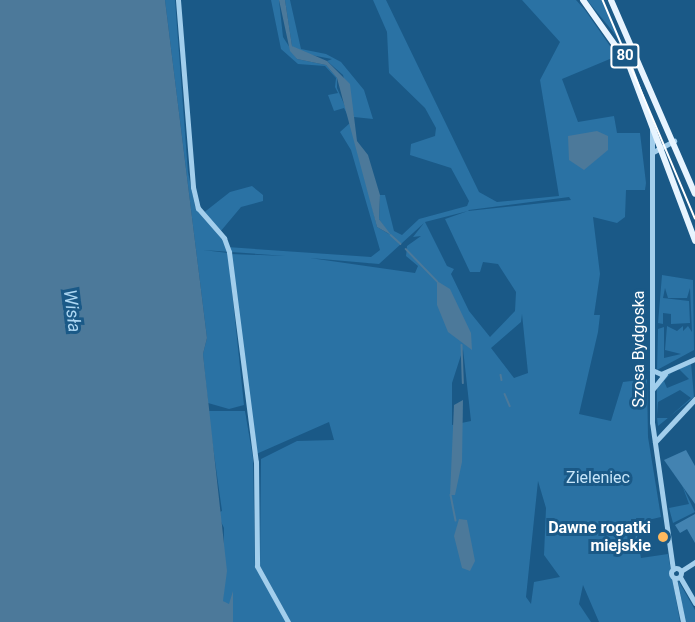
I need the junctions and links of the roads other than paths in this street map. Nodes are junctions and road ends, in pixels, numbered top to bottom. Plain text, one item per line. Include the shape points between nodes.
1 (178, 0) edge
2 (583, 0) edge
3 (612, 0) edge
4 (651, 122) junction
5 (674, 141) junction
6 (661, 146) junction
7 (653, 152) junction
8 (695, 195) edge
9 (695, 241) edge
10 (695, 359) edge
11 (651, 368) junction
12 (668, 371) junction
13 (651, 391) junction
14 (694, 401) edge
15 (652, 422) junction
16 (664, 427) junction
17 (653, 446) junction
18 (695, 562) edge
19 (677, 573) junction
20 (695, 603) edge
21 (288, 622) edge
22 (683, 622) edge

1 - 21 street via 193,187 198,208 224,238 229,252 256,462 257,566
2 - 4 main road, Szosa Bydgoska / 80 via 620,46
3 - 5 main road, 80
4 - 6 main road, Szosa Bydgoska / 80
4 - 7 street, Szosa Bydgoska
5 - 6 street
5 - 8 main road, 80
6 - 7 street
6 - 9 main road, Szosa Bydgoska / 80
7 - 11 street, Szosa Bydgoska
10 - 12 street
11 - 12 street via 657,374
11 - 13 street, Szosa Bydgoska
12 - 13 street
13 - 15 street, Szosa Bydgoska
14 - 16 street
15 - 16 street
15 - 17 street, Szosa Bydgoska
16 - 17 street
17 - 19 street, Szosa Bydgoska
18 - 19 street
19 - 20 street
19 - 22 street, Szosa Bydgoska

